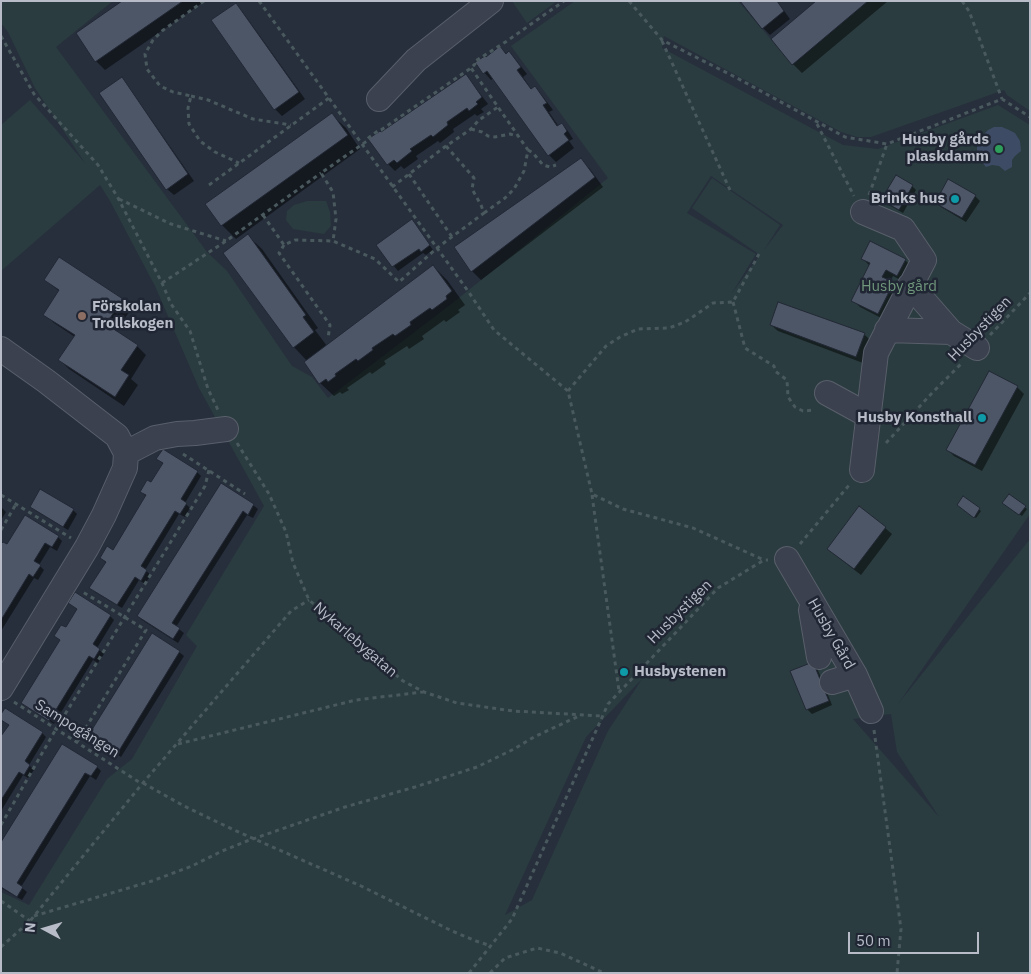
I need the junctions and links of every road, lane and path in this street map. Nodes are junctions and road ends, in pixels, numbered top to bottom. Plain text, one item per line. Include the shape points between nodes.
1 (204, 1) edge
2 (259, 1) edge
3 (491, 1) edge
4 (564, 1) edge
5 (629, 1) edge
6 (962, 1) edge
7 (1, 36) edge
8 (662, 40) junction
9 (470, 68) junction
10 (191, 96) junction
11 (329, 98) junction
12 (379, 99) dead end
13 (1002, 99) junction
14 (498, 107) junction
15 (1030, 117) edge
16 (817, 122) junction
17 (292, 125) junction
18 (471, 129) junction
19 (518, 136) junction
20 (362, 144) junction
21 (887, 144) junction
22 (446, 146) junction
23 (528, 150) junction
24 (239, 163) junction
25 (556, 165) dead end
26 (321, 173) junction
27 (409, 174) junction
28 (209, 185) dead end
29 (392, 186) junction
30 (730, 190) dead end
31 (118, 198) junction
32 (863, 212) junction
33 (484, 213) junction
34 (263, 215) junction
35 (452, 237) junction
36 (226, 241) junction
37 (333, 241) junction
38 (284, 245) junction
39 (437, 248) junction
40 (759, 254) dead end
41 (162, 283) junction
42 (910, 285) junction
43 (1030, 293) edge
44 (733, 302) junction
45 (887, 330) junction
46 (951, 332) junction
47 (328, 338) dead end
48 (977, 348) junction
49 (1, 349) edge
50 (568, 391) junction
51 (827, 393) joint
52 (869, 416) junction
53 (226, 429) junction
54 (180, 452) dead end
55 (126, 453) junction
56 (209, 470) junction
57 (862, 470) junction
58 (245, 494) dead end
59 (592, 494) junction
60 (1, 495) edge
61 (16, 504) junction
62 (1, 530) edge
63 (87, 547) junction
64 (776, 560) junction
65 (66, 582) junction
66 (808, 595) junction
67 (309, 600) junction
68 (125, 618) junction
69 (819, 658) dead end
70 (855, 675) junction
71 (832, 682) dead end
72 (619, 691) junction
73 (424, 692) junction
74 (4, 693) edge
75 (871, 711) joint
76 (582, 714) junction
77 (602, 716) junction
78 (56, 729) junction
79 (77, 742) junction
80 (177, 744) junction
81 (143, 784) junction
82 (1, 825) edge
83 (254, 839) junction
84 (1, 901) edge
85 (34, 916) junction
86 (30, 921) junction
87 (491, 946) junction
88 (1, 947) edge
89 (469, 973) edge
90 (490, 973) edge
91 (604, 973) edge
92 (897, 973) edge

1 - 10 path via 162,31 152,40 145,54 147,69 160,86
2 - 11 path
3 - 12 street via 416,60
4 - 9 path via 474,62
5 - 8 path
6 - 13 path via 969,10
7 - 31 path, Nykarlebygatan via 34,94 98,165
8 - 16 path
8 - 30 path
9 - 14 path
9 - 20 path
10 - 17 path via 253,119
10 - 24 path via 189,124 200,141
11 - 17 path
11 - 20 path
13 - 15 path
13 - 21 path
14 - 18 path
14 - 19 path
16 - 21 path via 845,138
16 - 32 path
17 - 24 path
18 - 19 path via 495,138 510,134
18 - 22 path
19 - 23 path
20 - 26 path
20 - 29 path
21 - 32 path
22 - 27 path
22 - 33 path via 474,178 472,188
23 - 25 path via 543,165
23 - 33 path via 524,171 514,189
24 - 28 path
26 - 34 path
26 - 37 path via 333,192 336,219
27 - 29 path
27 - 35 path
29 - 39 path
31 - 36 path via 171,224
31 - 41 path, Nykarlebygatan
32 - 42 street via 904,229 924,260
33 - 35 path
34 - 36 path
34 - 38 path
35 - 39 path
36 - 41 path
37 - 38 path via 295,240
37 - 39 path via 375,260 399,282
38 - 47 path via 280,253 330,325
39 - 50 path via 494,330
40 - 44 path
41 - 53 path, Nykarlebygatan via 171,304 190,331 208,388
42 - 45 street
42 - 46 street
43 - 48 path, Husbystigen
44 - 50 path via 713,303 685,322 669,328 638,329 620,337 606,346
44 - 51 path via 745,348 774,366 775,371 787,380 788,397 795,407 803,411 815,410
45 - 46 street
45 - 52 street via 876,353
46 - 48 street
48 - 57 path, Husbystigen
49 - 55 street via 117,436
50 - 59 path
51 - 52 street
52 - 57 street
53 - 55 street via 155,438
53 - 67 path, Nykarlebygatan via 269,494
54 - 56 path
55 - 63 street via 126,468
56 - 58 path
56 - 68 path via 205,486
57 - 64 path, Husbystigen
59 - 64 path via 623,509 693,528
59 - 72 path
60 - 61 path
61 - 62 path
61 - 63 path
63 - 65 street
64 - 66 street, Husby Gård
64 - 72 path, Husbystigen via 718,588
65 - 68 path
65 - 74 street
66 - 69 street
66 - 70 street, Husby Gård
67 - 73 path, Nykarlebygatan via 403,681
67 - 80 path via 291,611
68 - 78 path
68 - 79 path via 146,630
70 - 71 street
70 - 75 street, Husby Gård
72 - 77 path, Husbystigen
73 - 76 path, Nykarlebygatan via 466,704 513,711
73 - 80 path via 356,700
74 - 78 path, Sampogången
75 - 92 path via 901,929
76 - 77 path, Nykarlebygatan
76 - 83 path via 478,767 345,807
77 - 87 path, Husbystigen via 512,920
78 - 79 path, Sampogången
78 - 82 path
79 - 81 path, Sampogången
80 - 81 path
81 - 83 path, Sampogången
81 - 85 path
83 - 85 path via 152,881
83 - 87 path, Sampogången
84 - 86 path
85 - 86 path
86 - 88 path
87 - 89 path, Husbystigen
90 - 91 path via 505,958 537,948 560,953

